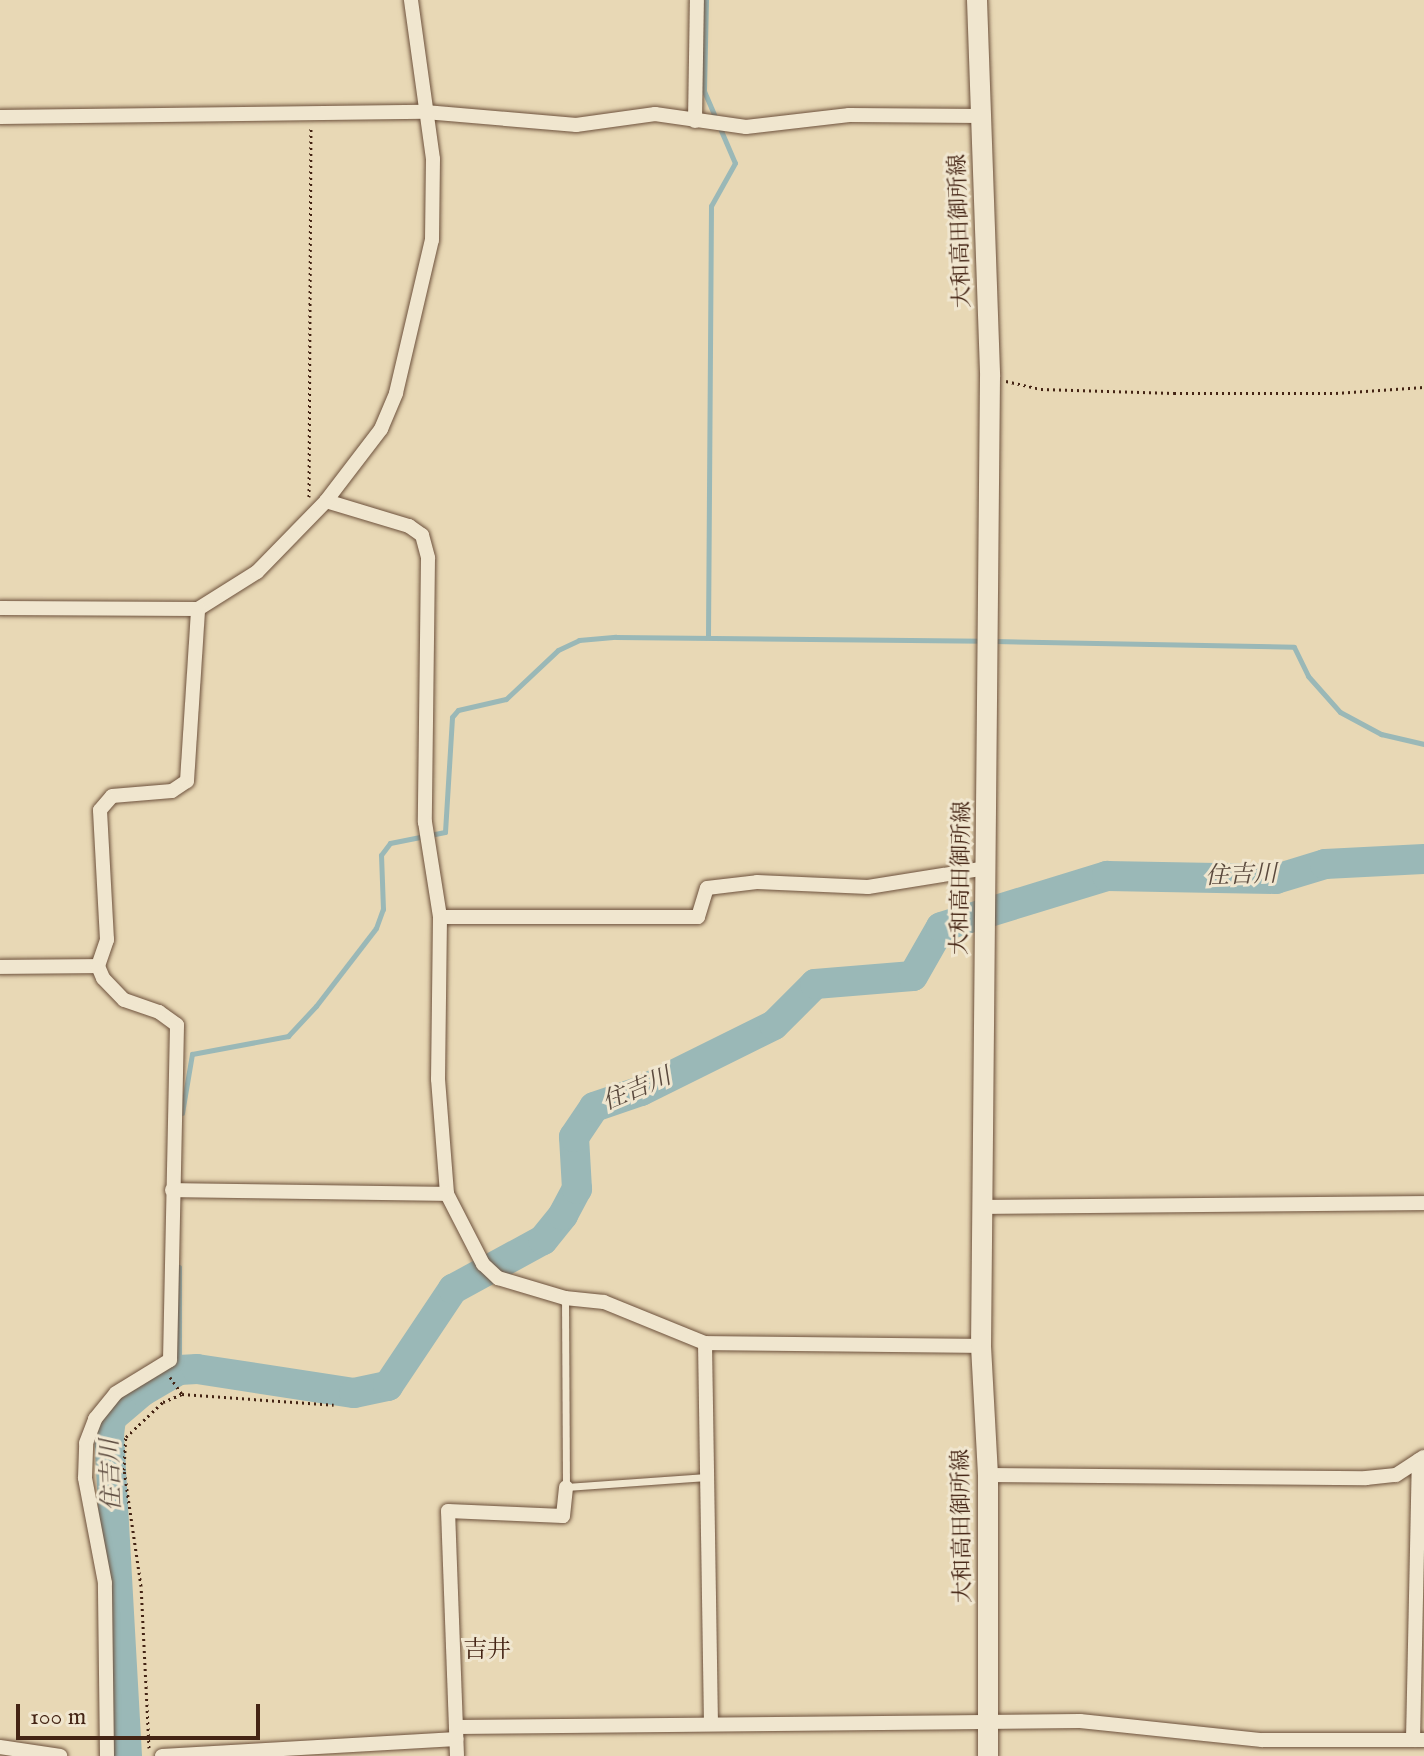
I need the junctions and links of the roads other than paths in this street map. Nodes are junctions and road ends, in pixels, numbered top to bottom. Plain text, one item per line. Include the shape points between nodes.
1 (411, 0) edge
2 (697, 0) edge
3 (977, 0) edge
4 (425, 112) junction
5 (981, 116) junction
6 (0, 117) edge
7 (695, 121) junction
8 (326, 501) junction
9 (0, 608) edge
10 (198, 609) junction
11 (986, 868) junction
12 (440, 917) junction
13 (98, 966) junction
14 (0, 967) edge
15 (172, 1190) junction
16 (447, 1194) junction
17 (1424, 1203) edge
18 (983, 1207) junction
19 (565, 1298) junction
20 (705, 1343) junction
21 (981, 1346) junction
22 (1422, 1459) edge
23 (988, 1475) junction
24 (707, 1477) junction
25 (566, 1487) junction
26 (1421, 1542) edge
27 (988, 1721) junction
28 (711, 1722) junction
29 (457, 1733) junction
30 (1287, 1740) junction
31 (1419, 1740) edge
32 (0, 1747) edge
33 (60, 1756) edge
34 (107, 1756) edge
35 (162, 1756) edge
36 (457, 1756) edge
37 (988, 1756) edge
38 (1286, 1756) edge

1 - 4 street
2 - 7 street
3 - 5 main road, 大和高田御所線
4 - 6 street
4 - 7 street via 576,125 655,114
4 - 8 street via 433,159 432,240 416,313 381,429
5 - 7 street via 849,115 746,127
5 - 11 main road, 大和高田御所線 via 990,377
8 - 10 street via 257,572
8 - 12 street via 409,526 422,535 428,558 425,822
9 - 10 street
10 - 13 street via 187,781 172,791 112,796 100,810 107,940
11 - 12 street via 868,887 757,882 707,888 698,917
11 - 18 main road, 大和高田御所線
12 - 16 street via 438,1079
13 - 14 street
13 - 15 street via 124,1000 159,1012 177,1025
15 - 16 street
15 - 34 street via 170,1360 116,1393 95,1419 86,1443 85,1478 105,1583
16 - 19 street via 491,1273
17 - 18 street
18 - 21 main road, 大和高田御所線
19 - 20 street via 604,1302
19 - 25 lane
20 - 21 street
20 - 24 street
21 - 23 main road, 大和高田御所線
22 - 23 street via 1396,1475 1366,1478
22 - 26 street
23 - 27 main road, 大和高田御所線
24 - 25 lane
24 - 28 street
25 - 29 street via 563,1516 448,1511
26 - 31 street
27 - 28 street
27 - 30 street via 1103,1722
27 - 37 main road, 大和高田御所線
28 - 29 street
29 - 35 street
29 - 36 street
30 - 31 street
30 - 38 street
32 - 33 street

